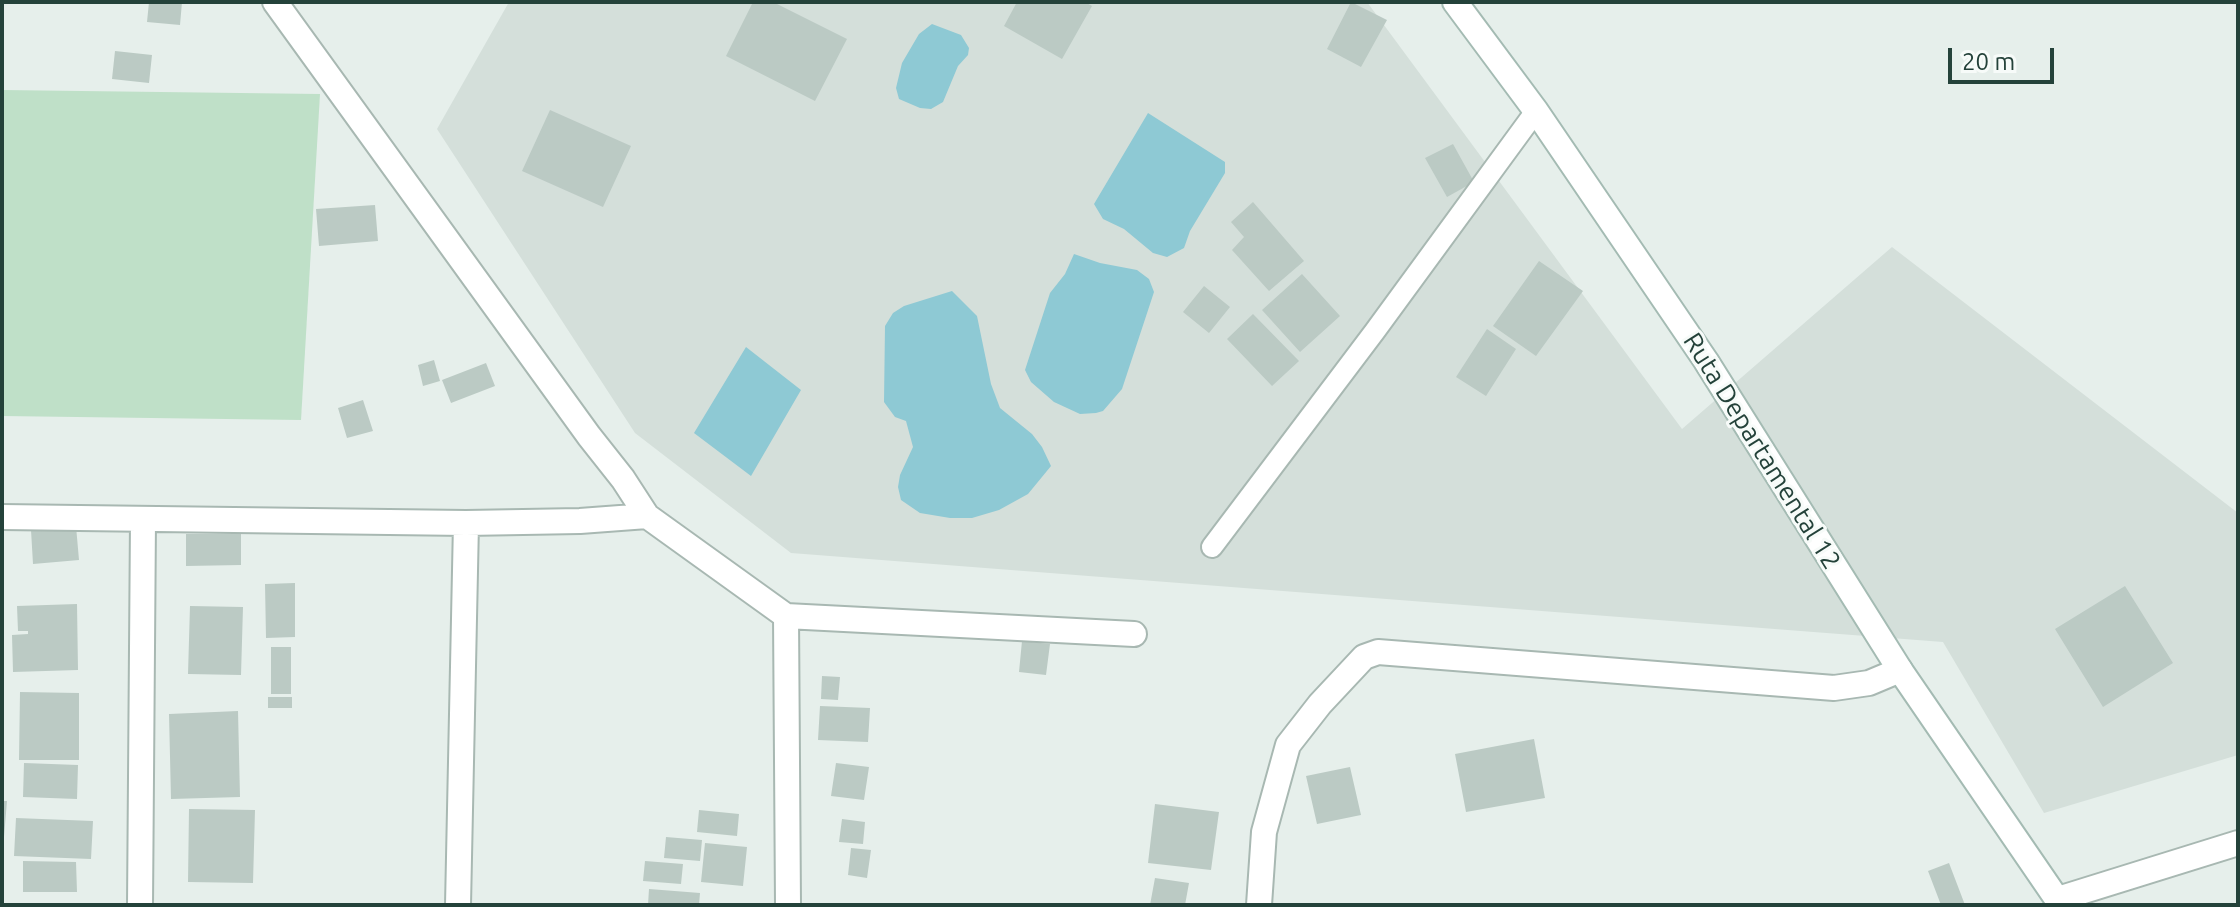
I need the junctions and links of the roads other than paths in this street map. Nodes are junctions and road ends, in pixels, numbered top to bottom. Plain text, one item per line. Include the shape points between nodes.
1 (275, 2) edge
2 (1455, 2) edge
3 (1536, 111) junction
4 (647, 516) junction
5 (2, 517) edge
6 (143, 520) junction
7 (466, 523) junction
8 (1212, 547) dead end
9 (786, 616) junction
10 (1134, 634) dead end
11 (1900, 670) junction
12 (2238, 843) edge
13 (2060, 902) edge
14 (140, 905) edge
15 (458, 905) edge
16 (788, 905) edge
17 (1259, 905) edge

1 - 4 street
2 - 3 street, Ruta Departamental 12
3 - 8 lane
3 - 11 street, Ruta Departamental 12 via 1706,361
4 - 7 street
4 - 9 street
5 - 6 street
6 - 7 street
6 - 14 street
7 - 15 street
9 - 10 street
9 - 16 street
11 - 13 street, Ruta Departamental 12
11 - 17 street via 1869,683 1834,688 1378,652 1364,657 1288,745 1264,832
12 - 13 street

